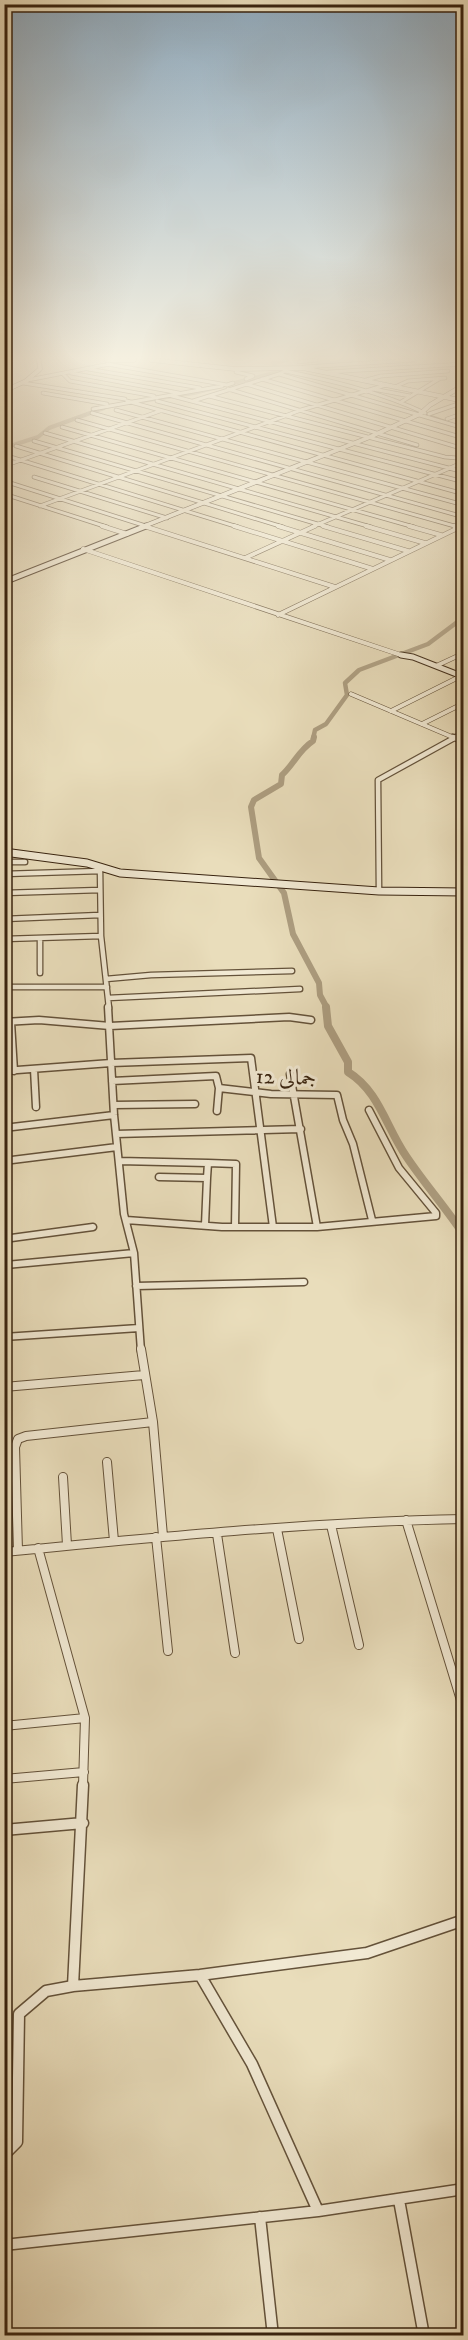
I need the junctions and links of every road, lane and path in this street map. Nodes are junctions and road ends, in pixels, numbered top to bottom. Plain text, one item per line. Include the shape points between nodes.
1 (52, 469) edge
2 (91, 469) edge
3 (131, 469) edge
4 (141, 469) edge
5 (171, 469) edge
6 (210, 469) edge
7 (251, 469) edge
8 (291, 469) joint
9 (332, 469) edge
10 (373, 469) edge
11 (415, 469) edge
12 (446, 469) edge
13 (137, 471) junction
14 (433, 474) junction
15 (274, 476) junction
16 (34, 477) dead end
17 (120, 478) junction
18 (4, 481) edge
19 (416, 481) junction
20 (258, 483) junction
21 (464, 483) edge
22 (101, 484) junction
23 (400, 488) junction
24 (240, 490) junction
25 (81, 491) junction
26 (4, 494) edge
27 (464, 494) edge
28 (384, 495) junction
29 (222, 496) junction
30 (61, 499) junction
31 (367, 502) junction
32 (205, 504) junction
33 (464, 505) edge
34 (40, 506) junction
35 (352, 509) junction
36 (186, 511) junction
37 (335, 517) junction
38 (464, 517) edge
39 (167, 518) junction
40 (318, 525) junction
41 (464, 525) edge
42 (147, 526) junction
43 (458, 527) junction
44 (301, 533) junction
45 (127, 534) junction
46 (441, 535) junction
47 (284, 541) junction
48 (425, 543) junction
49 (83, 549) junction
50 (408, 551) junction
51 (245, 558) junction
52 (390, 560) junction
53 (373, 569) junction
54 (4, 582) edge
55 (335, 587) junction
56 (278, 615) junction
57 (464, 653) edge
58 (404, 656) junction
59 (436, 666) junction
60 (462, 678) edge
61 (351, 694) dead end
62 (464, 703) edge
63 (391, 711) junction
64 (422, 724) junction
65 (464, 733) edge
66 (454, 738) junction
67 (464, 742) edge
68 (4, 852) edge
69 (4, 862) edge
70 (25, 862) dead end
71 (100, 870) junction
72 (4, 874) edge
73 (100, 890) junction
74 (379, 891) junction
75 (464, 892) edge
76 (4, 894) edge
77 (100, 915) junction
78 (4, 919) edge
79 (100, 936) junction
80 (40, 938) junction
81 (4, 939) edge
82 (292, 971) dead end
83 (40, 973) dead end
84 (106, 983) junction
85 (4, 987) edge
86 (300, 989) dead end
87 (108, 998) junction
88 (311, 1020) dead end
89 (8, 1022) edge
90 (110, 1026) junction
91 (111, 1063) junction
92 (34, 1069) junction
93 (4, 1071) edge
94 (14, 1071) junction
95 (290, 1074) dead end
96 (112, 1082) junction
97 (219, 1088) junction
98 (256, 1093) junction
99 (295, 1095) junction
100 (195, 1104) dead end
101 (114, 1105) junction
102 (36, 1107) dead end
103 (369, 1110) dead end
104 (217, 1111) dead end
105 (114, 1115) junction
106 (4, 1128) edge
107 (301, 1129) junction
108 (261, 1131) junction
109 (116, 1134) junction
110 (117, 1147) junction
111 (4, 1161) edge
112 (119, 1161) junction
113 (208, 1163) junction
114 (159, 1177) dead end
115 (207, 1178) junction
116 (126, 1220) junction
117 (372, 1220) junction
118 (205, 1225) junction
119 (93, 1227) dead end
120 (235, 1227) junction
121 (273, 1227) junction
122 (317, 1227) junction
123 (4, 1239) edge
124 (134, 1253) junction
125 (6, 1265) edge
126 (304, 1282) dead end
127 (136, 1286) junction
128 (139, 1328) junction
129 (4, 1337) edge
130 (144, 1375) junction
131 (4, 1386) edge
132 (153, 1422) junction
133 (106, 1462) dead end
134 (63, 1477) dead end
135 (464, 1519) edge
136 (406, 1520) junction
137 (331, 1526) junction
138 (277, 1530) junction
139 (217, 1534) junction
140 (159, 1537) junction
141 (114, 1541) junction
142 (67, 1545) junction
143 (38, 1548) junction
144 (18, 1550) junction
145 (4, 1552) edge
146 (299, 1639) dead end
147 (359, 1645) dead end
148 (168, 1651) dead end
149 (235, 1653) dead end
150 (464, 1710) edge
151 (85, 1718) junction
152 (4, 1726) edge
153 (84, 1772) junction
154 (4, 1779) edge
155 (83, 1823) junction
156 (4, 1830) edge
157 (464, 1920) edge
158 (200, 1975) junction
159 (73, 1986) junction
160 (4, 2155) edge
161 (464, 2189) edge
162 (399, 2200) junction
163 (318, 2211) junction
164 (260, 2217) junction
165 (4, 2246) edge
166 (273, 2336) edge
167 (424, 2336) edge

1 - 22 street
2 - 17 street
3 - 13 street
4 - 13 street
5 - 24 street
6 - 20 street
7 - 15 street
8 - 15 street
8 - 28 street
9 - 23 street
10 - 19 street
11 - 14 street
12 - 14 street
13 - 17 street
13 - 29 street
14 - 19 street
14 - 21 street
15 - 20 street
15 - 31 street
16 - 25 street
17 - 22 street
17 - 32 street
18 - 30 street
19 - 23 street
19 - 27 street
20 - 24 street
20 - 35 street
22 - 25 street
22 - 36 street
23 - 28 street
23 - 33 street
24 - 29 street
24 - 37 street
25 - 30 street
25 - 39 street
26 - 34 street
28 - 31 street
28 - 38 street
29 - 32 street
29 - 40 street
30 - 34 street
30 - 42 street
31 - 35 street
31 - 43 street
32 - 36 street
32 - 44 street
34 - 45 street
35 - 37 street
35 - 46 street
36 - 39 street
36 - 47 street
37 - 40 street
37 - 48 street
39 - 42 street
40 - 44 street
40 - 50 street
41 - 43 street
42 - 45 street
42 - 51 street
43 - 46 street
44 - 47 street
44 - 52 street
45 - 49 street
46 - 48 street
47 - 51 street
47 - 53 street
48 - 50 street
49 - 54 street
49 - 56 street
50 - 52 street
51 - 55 street
52 - 53 street
53 - 55 street
55 - 56 street
56 - 58 street
57 - 59 street
58 - 59 street
58 - 60 street
59 - 60 street
60 - 63 street
61 - 63 street
62 - 64 street
63 - 64 street
64 - 66 street
65 - 66 street
66 - 67 street
66 - 74 street via 378,780
68 - 71 street via 87,863
69 - 70 street
71 - 72 street
71 - 73 street
71 - 74 street
73 - 76 street
73 - 77 street
74 - 75 street
77 - 78 street
77 - 79 street
79 - 80 street
79 - 84 street
80 - 81 street
80 - 83 street
82 - 84 street via 151,975
84 - 85 street
84 - 87 street
86 - 87 street
87 - 90 street
88 - 90 street via 289,1017
89 - 90 street via 39,1020
89 - 94 street
90 - 91 street
91 - 92 street
91 - 96 street
91 - 98 street via 251,1058
92 - 94 street
92 - 102 street
93 - 94 street
95 - 99 street
96 - 97 street, جمالی 12 via 216,1076
96 - 101 street
97 - 98 street, جمالی 12
97 - 104 street
98 - 99 street, جمالی 12
98 - 108 street
99 - 107 street
99 - 117 street, جمالی 12 via 338,1095
100 - 101 street
101 - 105 street
103 - 117 street via 399,1168 436,1215
105 - 106 street
105 - 109 street
107 - 108 street
107 - 122 street
108 - 109 street
108 - 121 street
109 - 110 street
110 - 111 street
110 - 112 street
112 - 113 street
112 - 116 street
113 - 115 street
113 - 120 street via 236,1164
114 - 115 street
115 - 118 street
116 - 118 street
116 - 124 street
117 - 122 street
118 - 120 street
119 - 123 street
120 - 121 street
121 - 122 street
124 - 125 street
124 - 127 street
126 - 127 street
127 - 128 street
128 - 129 street
128 - 130 street
130 - 131 street
130 - 132 street
132 - 140 street
132 - 144 street via 18,1439
133 - 141 street
134 - 142 street
135 - 136 street
136 - 137 street
136 - 150 street
137 - 138 street
137 - 147 street
138 - 139 street
138 - 146 street
139 - 140 street
139 - 149 street
140 - 141 street
140 - 148 street
141 - 142 street
142 - 143 street
143 - 144 street
143 - 151 street
144 - 145 street
151 - 152 street
151 - 153 street
153 - 154 street
153 - 155 street
155 - 156 street
155 - 159 street
157 - 158 street via 367,1953
158 - 159 street
158 - 163 street via 252,2064
159 - 160 street via 46,1991 19,2014 17,2142
161 - 162 street
162 - 163 street
162 - 167 street
163 - 164 street
164 - 165 street
164 - 166 street

